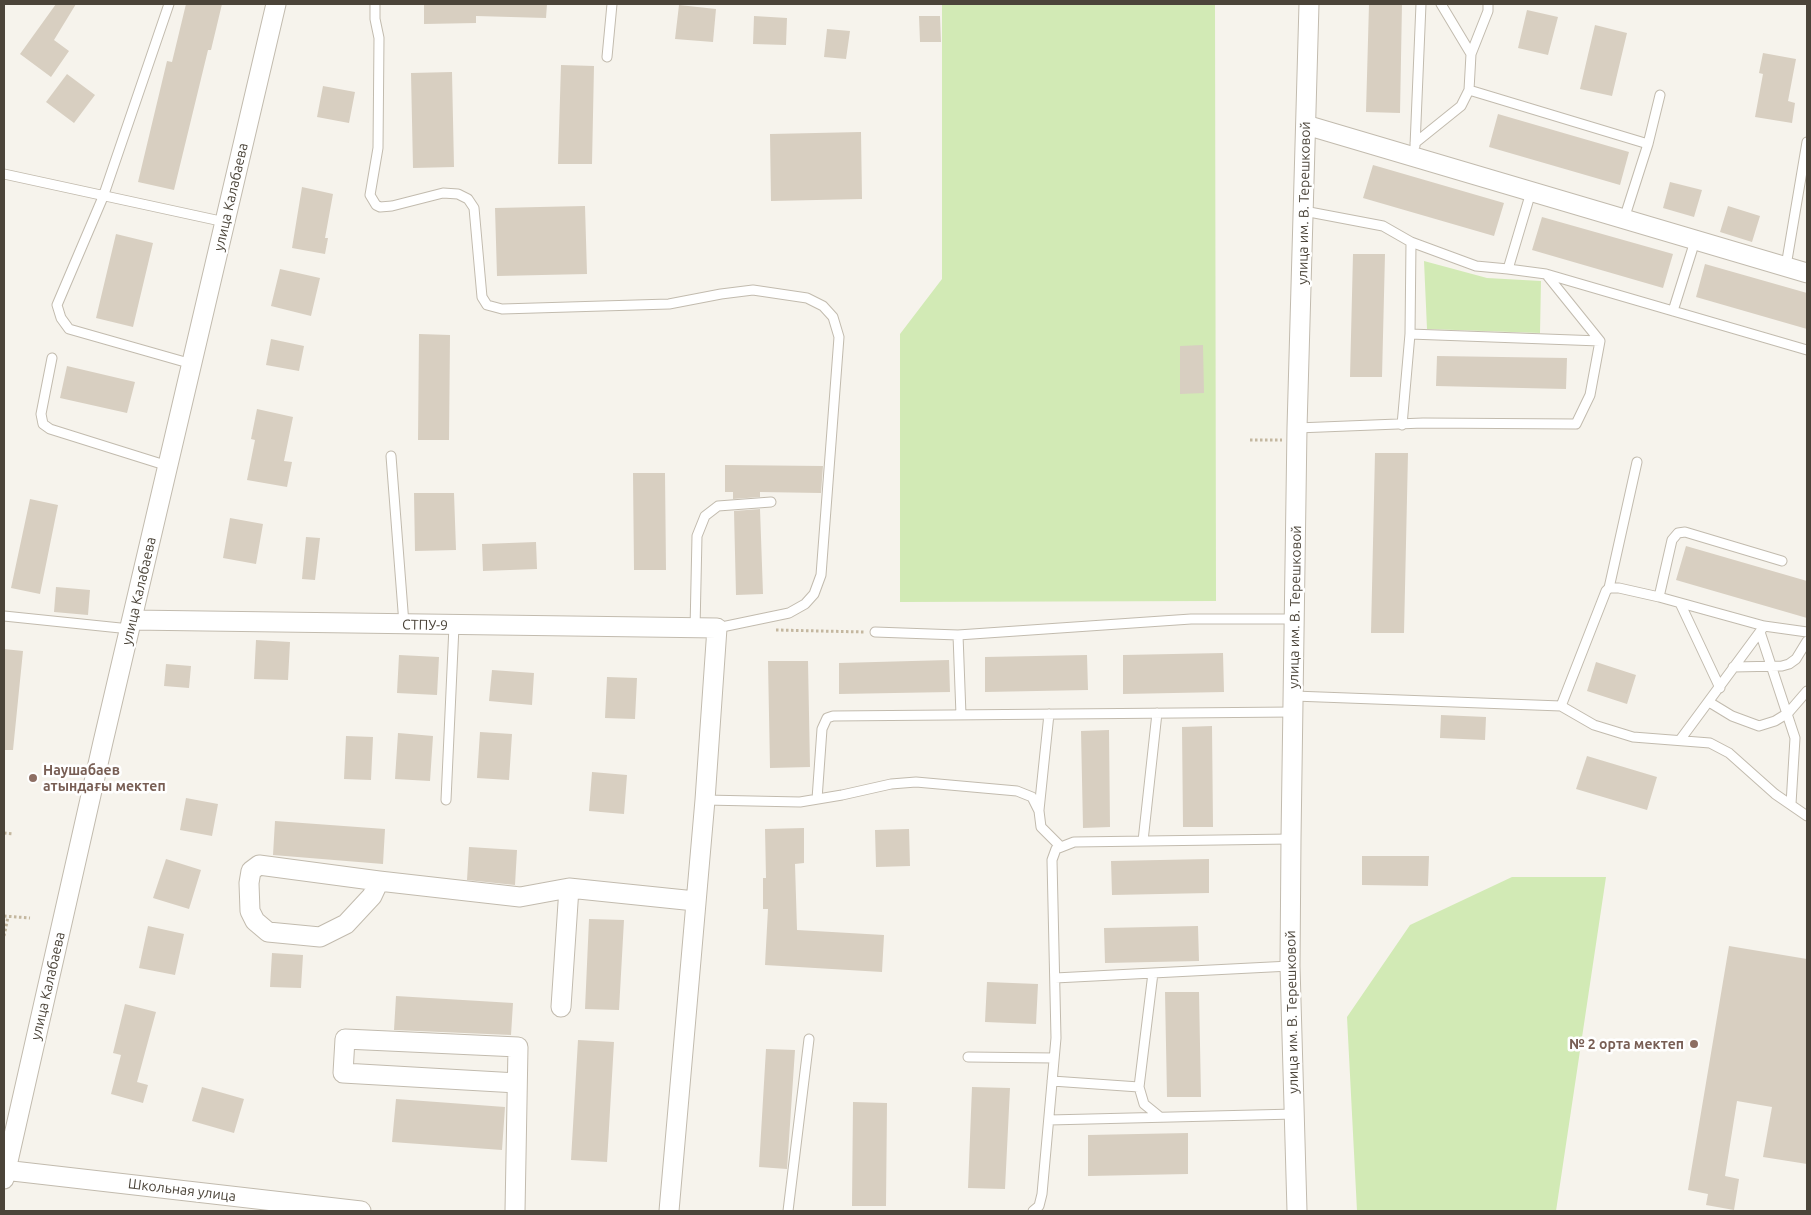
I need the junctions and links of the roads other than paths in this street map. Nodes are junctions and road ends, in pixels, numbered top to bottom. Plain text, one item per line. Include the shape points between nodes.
1 (169, 4) edge
2 (276, 4) edge
3 (375, 4) edge
4 (612, 4) edge
5 (1309, 4) edge
6 (1421, 4) edge
7 (1441, 4) edge
8 (1488, 4) edge
9 (1471, 54) junction
10 (607, 57) dead end
11 (1469, 90) junction
12 (1660, 95) dead end
13 (1306, 125) junction
14 (1807, 142) edge
15 (1648, 144) junction
16 (1414, 149) junction
17 (4, 174) edge
18 (1531, 192) junction
19 (103, 197) junction
20 (1304, 212) junction
21 (1624, 220) junction
22 (225, 222) junction
23 (1695, 241) junction
24 (1411, 242) junction
25 (1786, 266) junction
26 (1508, 269) junction
27 (1807, 273) edge
28 (1546, 274) junction
29 (1673, 311) junction
30 (1410, 334) junction
31 (1600, 341) junction
32 (1807, 350) edge
33 (52, 358) dead end
34 (192, 364) junction
35 (1402, 425) junction
36 (1297, 434) junction
37 (391, 456) dead end
38 (1637, 462) dead end
39 (168, 466) junction
40 (771, 502) dead end
41 (1782, 561) dead end
42 (1609, 588) junction
43 (1660, 597) junction
44 (1680, 603) junction
45 (4, 616) edge
46 (1294, 618) junction
47 (131, 625) junction
48 (404, 625) junction
49 (454, 626) junction
50 (717, 628) junction
51 (1762, 629) junction
52 (695, 630) junction
53 (875, 632) road end
54 (1807, 632) edge
55 (958, 636) junction
56 (1807, 641) edge
57 (1773, 665) junction
58 (1733, 667) junction
59 (1720, 688) junction
60 (1807, 691) edge
61 (1709, 702) junction
62 (1294, 704) junction
63 (1561, 706) junction
64 (1157, 713) junction
65 (1788, 713) junction
66 (1049, 714) junction
67 (961, 715) junction
68 (1680, 740) junction
69 (817, 799) junction
70 (446, 800) dead end
71 (705, 800) junction
72 (1791, 804) junction
73 (1039, 811) junction
74 (1807, 816) edge
75 (1291, 838) junction
76 (1143, 841) junction
77 (1060, 846) junction
78 (379, 881) junction
79 (569, 888) junction
80 (695, 901) junction
81 (1290, 966) junction
82 (1153, 974) junction
83 (1055, 978) junction
84 (560, 1007) dead end
85 (809, 1039) dead end
86 (968, 1057) dead end
87 (1054, 1058) junction
88 (1052, 1081) junction
89 (517, 1083) junction
90 (1139, 1087) junction
91 (1295, 1114) junction
92 (1160, 1117) junction
93 (1049, 1120) junction
94 (4, 1173) edge
95 (361, 1211) edge
96 (515, 1211) edge
97 (669, 1211) edge
98 (788, 1211) edge
99 (1033, 1211) edge
100 (1297, 1211) edge

1 - 19 lane
2 - 22 street, улица Калабаева
3 - 50 lane via 378,148 370,195 380,207 442,193 458,194 468,200 474,208 482,297 487,305 502,309 669,304 753,290 807,298 823,306 833,317 839,337 821,575 814,594 805,604 789,613
4 - 10 lane
5 - 13 street, улица им. В. Терешковой
6 - 16 lane
7 - 9 lane
8 - 9 lane via 1488,12
9 - 11 lane
11 - 15 lane
11 - 16 lane via 1461,106
12 - 15 lane
13 - 16 street
13 - 20 street, улица им. В. Терешковой
14 - 25 lane
15 - 21 lane
16 - 18 street
17 - 19 lane
18 - 21 street
18 - 26 lane
19 - 22 lane
19 - 34 lane via 57,305 61,318 69,329
20 - 24 lane via 1383,226
20 - 36 street, улица им. В. Терешковой
21 - 23 street
22 - 34 street, улица Калабаева
23 - 25 street
23 - 29 lane
24 - 26 lane via 1476,266
24 - 30 lane
25 - 27 street
26 - 28 lane
28 - 29 lane
28 - 31 lane
29 - 32 lane
30 - 31 lane
30 - 35 lane
31 - 35 lane via 1590,395 1576,424
33 - 39 lane via 41,414 43,424 50,429
34 - 39 street, улица Калабаева
35 - 36 lane
36 - 46 street, улица им. В. Терешковой
37 - 48 lane
38 - 42 lane
39 - 47 street, улица Калабаева
40 - 52 lane via 718,506 705,516 697,536
41 - 43 lane via 1685,532 1678,533 1672,540
42 - 43 lane
42 - 63 lane
43 - 44 lane
44 - 51 lane
44 - 59 lane
45 - 47 lane
46 - 55 lane via 1191,619
46 - 62 street, улица им. В. Терешковой
47 - 48 street, СТПУ-9
47 - 94 street, улица Калабаева
48 - 49 street, СТПУ-9
49 - 52 street, СТПУ-9
49 - 70 lane
50 - 52 street, СТПУ-9
50 - 71 street
51 - 54 lane
51 - 57 lane
51 - 58 lane
53 - 55 lane
55 - 67 lane
56 - 57 lane via 1796,659 1782,666
57 - 58 lane
57 - 65 lane
58 - 59 lane
59 - 61 lane
60 - 65 lane
61 - 65 lane via 1732,716 1759,726
61 - 68 lane
62 - 63 lane
62 - 64 lane
62 - 75 street, улица им. В. Терешковой
63 - 68 lane via 1594,726 1633,737
64 - 66 lane
64 - 76 lane
65 - 72 lane via 1795,738
66 - 67 lane
66 - 73 lane
67 - 69 lane via 827,718 822,729
68 - 72 lane via 1710,743 1729,753
69 - 71 lane via 800,802
69 - 73 lane via 916,782 1017,791 1032,797
71 - 80 street
72 - 74 lane
73 - 77 lane via 1044,832
75 - 76 lane
75 - 81 street, улица им. В. Терешковой
76 - 77 lane via 1074,842
77 - 83 lane via 1052,860
78 - 78 street via 259,865 251,871 250,911 268,932 320,937 346,924 372,896
78 - 79 street via 520,897
79 - 80 street
79 - 84 street
80 - 97 street
81 - 82 lane
81 - 91 street, улица им. В. Терешковой
82 - 83 lane
82 - 90 lane
83 - 87 lane
85 - 98 lane
86 - 87 lane
87 - 88 lane
88 - 90 lane
88 - 93 lane
89 - 89 street via 518,1047 345,1039 343,1073
89 - 96 street
90 - 92 lane via 1144,1104
91 - 92 lane
91 - 100 street, улица им. В. Терешковой
92 - 93 lane
93 - 99 lane via 1042,1194 1039,1206
94 - 95 street, Школьная улица

